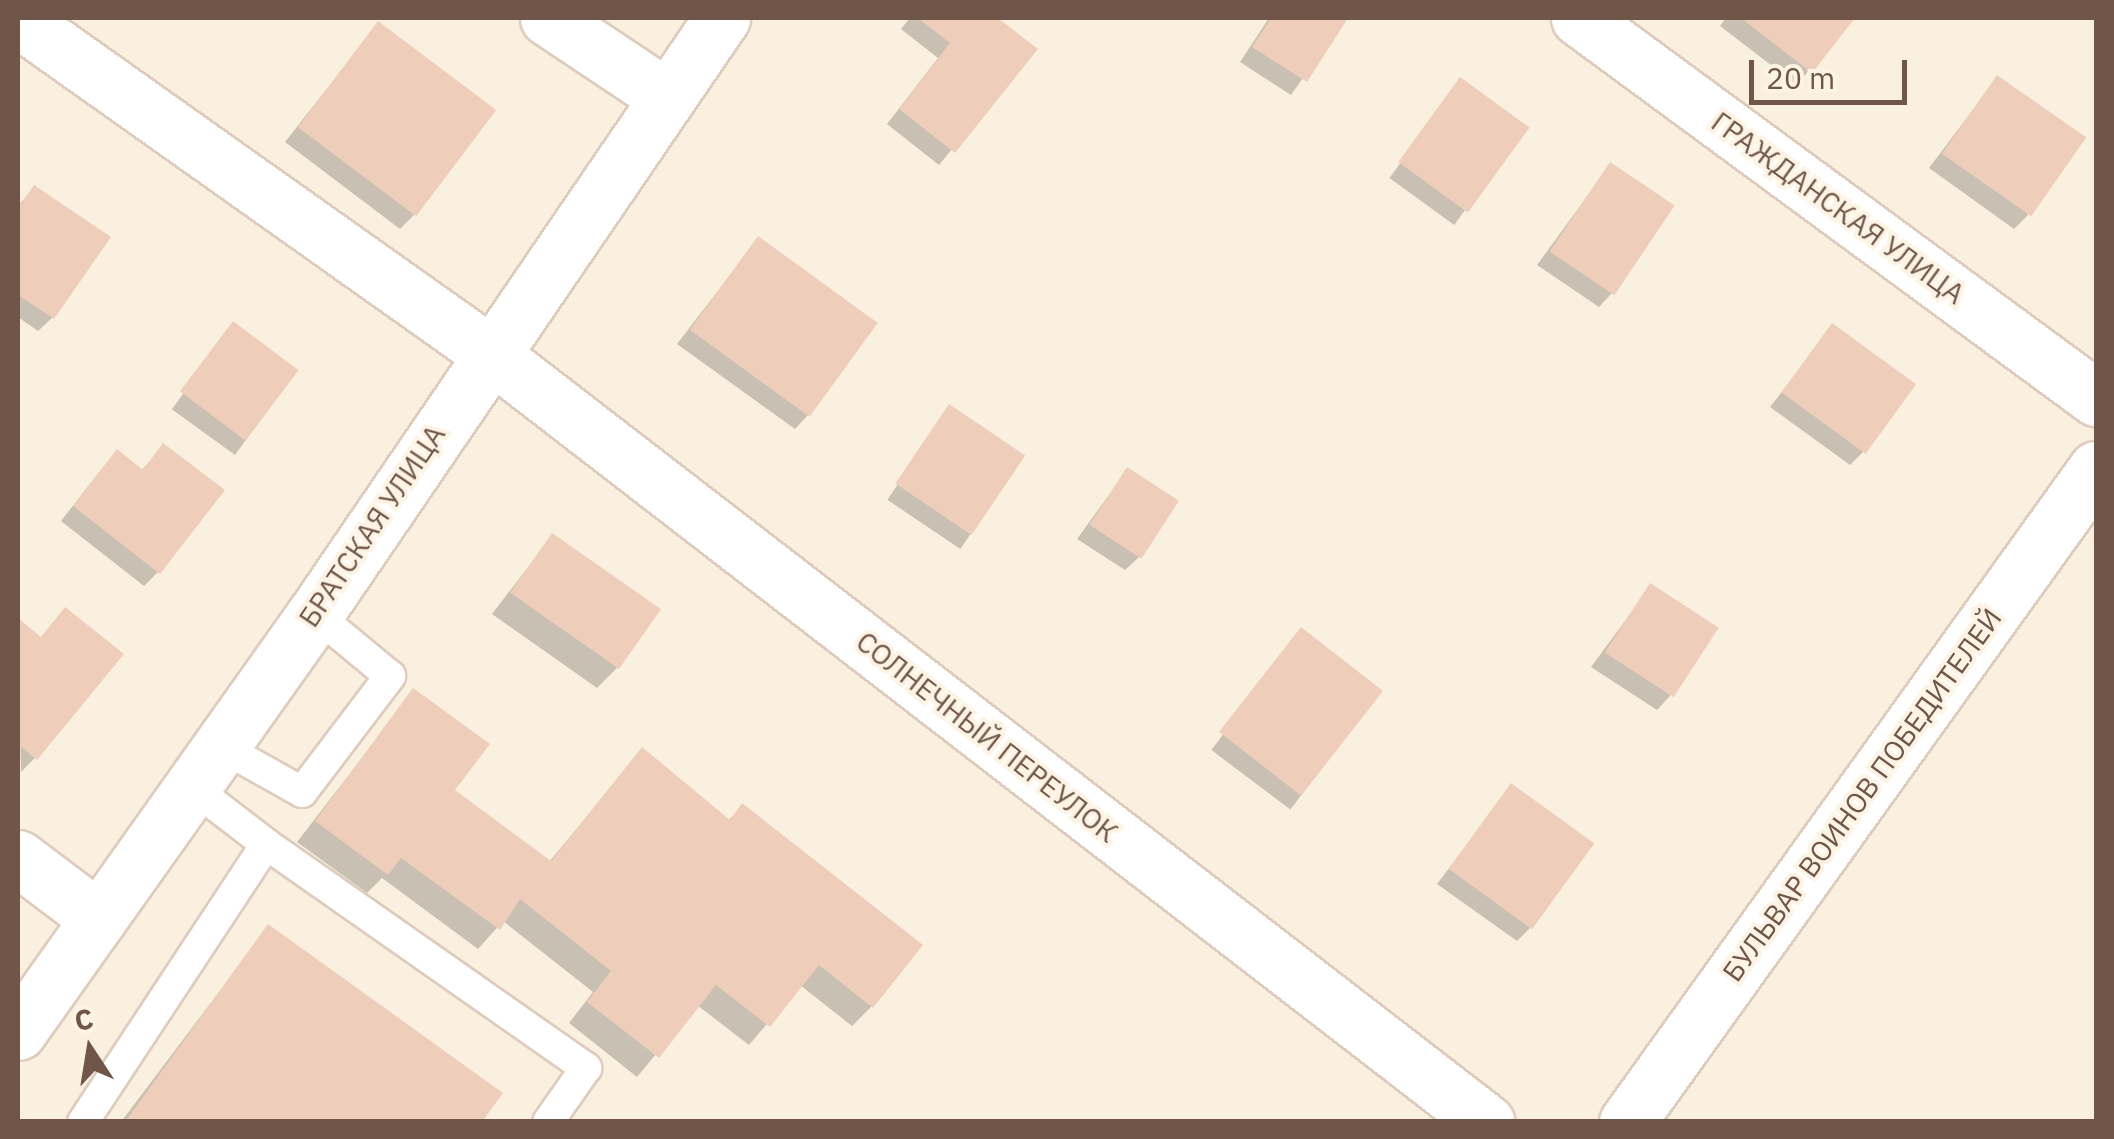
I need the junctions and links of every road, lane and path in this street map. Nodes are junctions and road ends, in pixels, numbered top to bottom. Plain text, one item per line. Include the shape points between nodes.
1 (548, 18) edge
2 (722, 18) edge
3 (1578, 18) edge
4 (18, 19) edge
5 (666, 96) junction
6 (488, 352) junction
7 (2096, 398) edge
8 (2096, 469) edge
9 (314, 614) junction
10 (206, 766) junction
11 (266, 844) junction
12 (18, 858) edge
13 (98, 918) junction
14 (18, 1032) edge
15 (82, 1122) edge
16 (548, 1122) edge
17 (1486, 1122) edge
18 (1626, 1122) edge

1 - 5 street
2 - 5 street, БРАТСКАЯ УЛИЦА
3 - 7 street, ГРАЖДАНСКАЯ УЛИЦА
4 - 6 street, СОЛНЕЧНЫЙ ПЕРЕУЛОК
5 - 6 street, БРАТСКАЯ УЛИЦА
6 - 9 street, БРАТСКАЯ УЛИЦА
6 - 17 street, СОЛНЕЧНЫЙ ПЕРЕУЛОК
8 - 18 street, БУЛЬВАР ВОИНОВ ПОБЕДИТЕЛЕЙ
9 - 10 street, БРАТСКАЯ УЛИЦА
9 - 10 lane via 390,676 302,792
10 - 11 lane
10 - 13 street, БРАТСКАЯ УЛИЦА
11 - 15 lane
11 - 16 lane via 586,1068
12 - 13 street
13 - 14 street, БРАТСКАЯ УЛИЦА

